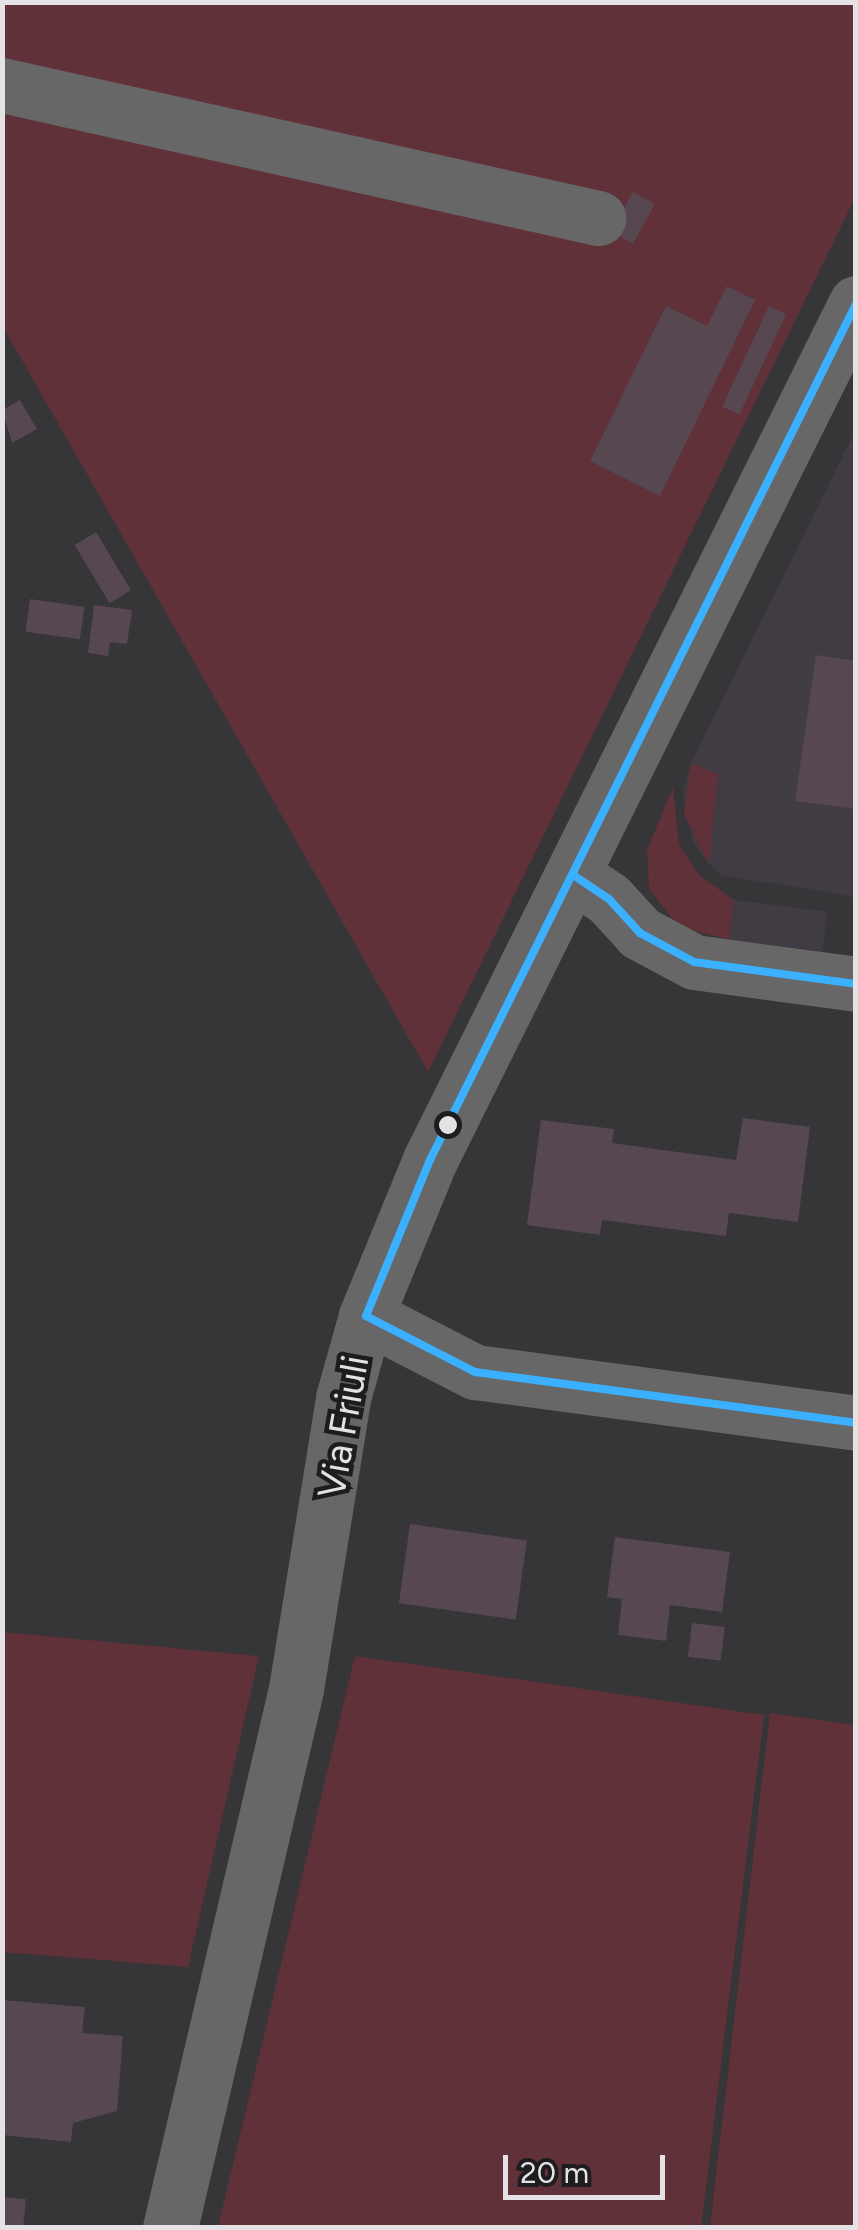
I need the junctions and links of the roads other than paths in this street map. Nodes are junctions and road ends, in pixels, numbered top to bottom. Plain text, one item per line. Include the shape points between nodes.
1 (2, 85) edge
2 (598, 218) dead end
3 (856, 302) edge
4 (573, 875) junction
5 (856, 984) edge
6 (366, 1316) junction
7 (856, 1423) edge
8 (170, 2228) edge

1 - 2 street
3 - 4 street, Via Friuli
4 - 5 street via 609,899 640,933 694,962
4 - 6 street, Via Friuli via 430,1160
6 - 7 street via 475,1372
6 - 8 street, Via Friuli via 342,1398 296,1689

